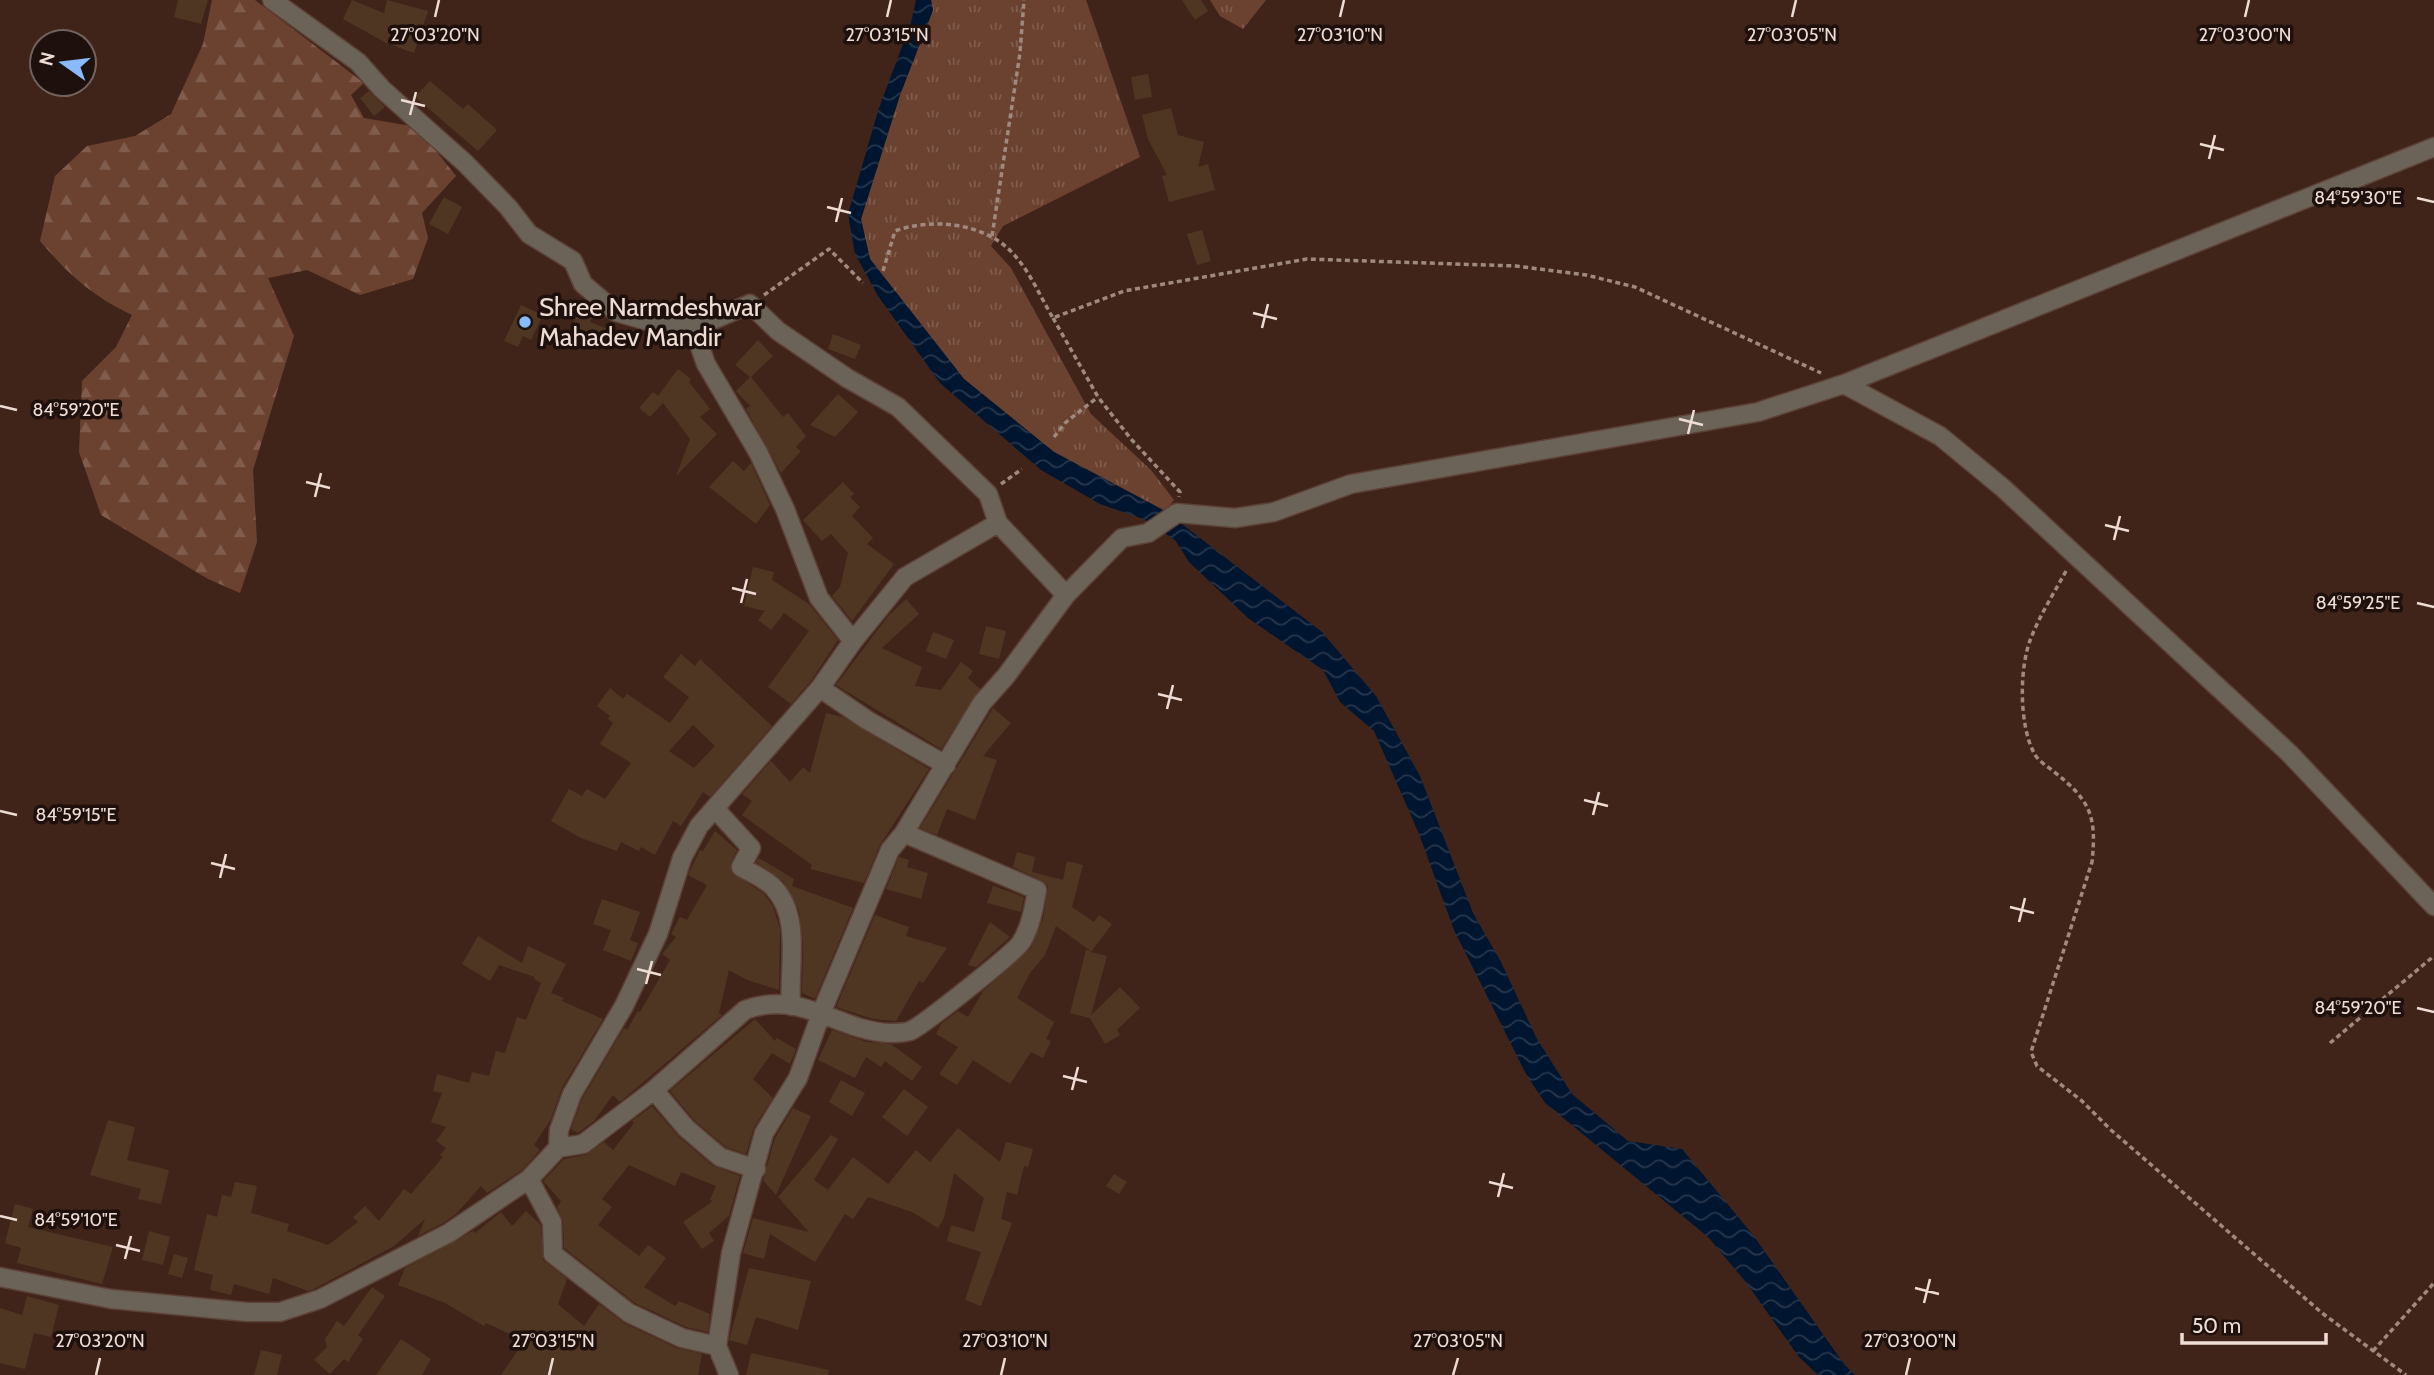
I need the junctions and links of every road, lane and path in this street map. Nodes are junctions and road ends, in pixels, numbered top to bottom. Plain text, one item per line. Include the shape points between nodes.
1 (272, 0) edge
2 (1024, 0) edge
3 (2434, 147) edge
4 (992, 236) junction
5 (883, 271) dead end
6 (863, 283) dead end
7 (750, 304) junction
8 (1053, 318) junction
9 (692, 324) junction
10 (1844, 384) junction
11 (1098, 397) junction
12 (1054, 437) dead end
13 (1022, 469) dead end
14 (988, 494) junction
15 (1177, 513) junction
16 (998, 523) junction
17 (2074, 555) junction
18 (1066, 594) junction
19 (853, 641) junction
20 (820, 688) junction
21 (946, 765) junction
22 (718, 807) junction
23 (904, 833) junction
24 (2434, 906) edge
25 (2434, 956) edge
26 (791, 1006) junction
27 (822, 1012) junction
28 (2330, 1044) dead end
29 (654, 1090) junction
30 (558, 1148) junction
31 (756, 1169) junction
32 (529, 1179) junction
33 (0, 1277) edge
34 (2434, 1283) edge
35 (717, 1346) junction
36 (2373, 1351) junction
37 (729, 1375) edge
38 (2406, 1375) edge

1 - 9 street via 358,62 465,163 529,234 573,261 583,284 616,312 655,323
2 - 4 path
3 - 10 street
4 - 5 path via 917,223 895,231
4 - 8 path via 1016,256
6 - 7 path via 830,249
7 - 9 street
7 - 14 street via 778,331 898,407
8 - 10 path via 1124,291 1307,259 1516,266 1635,287
8 - 11 path
9 - 19 street via 706,364 758,452 785,509 819,598
10 - 15 street via 1758,412 1352,484 1274,512 1235,518
10 - 17 street via 1940,436
11 - 12 path
11 - 15 path via 1180,492
13 - 14 path
14 - 16 street
15 - 18 street via 1148,533 1122,538
16 - 18 street
16 - 19 street via 905,577
17 - 24 street via 2289,753
17 - 36 path via 2030,640 2022,685 2025,727 2034,755 2075,788 2088,805 2095,833 2092,862 2031,1052 2037,1066 2322,1313
18 - 21 street via 982,703
19 - 20 street
20 - 21 street
20 - 22 street
21 - 23 street
22 - 26 street via 751,848 741,867 772,885 786,905
22 - 30 street via 699,826 682,859 658,934 572,1094 559,1129
23 - 27 street via 890,850
23 - 27 street via 1037,890 1021,942 909,1031 875,1032
25 - 28 path
26 - 27 street
26 - 29 street via 762,1003 745,1010
27 - 31 street via 798,1078 764,1133
29 - 30 street via 583,1144
29 - 31 street via 686,1128 720,1157
30 - 32 street
31 - 35 street via 731,1253
32 - 33 street via 449,1233 320,1299 280,1312 111,1299
32 - 35 street via 552,1222 553,1254 629,1313 682,1338
34 - 36 path
35 - 37 street
36 - 38 path

